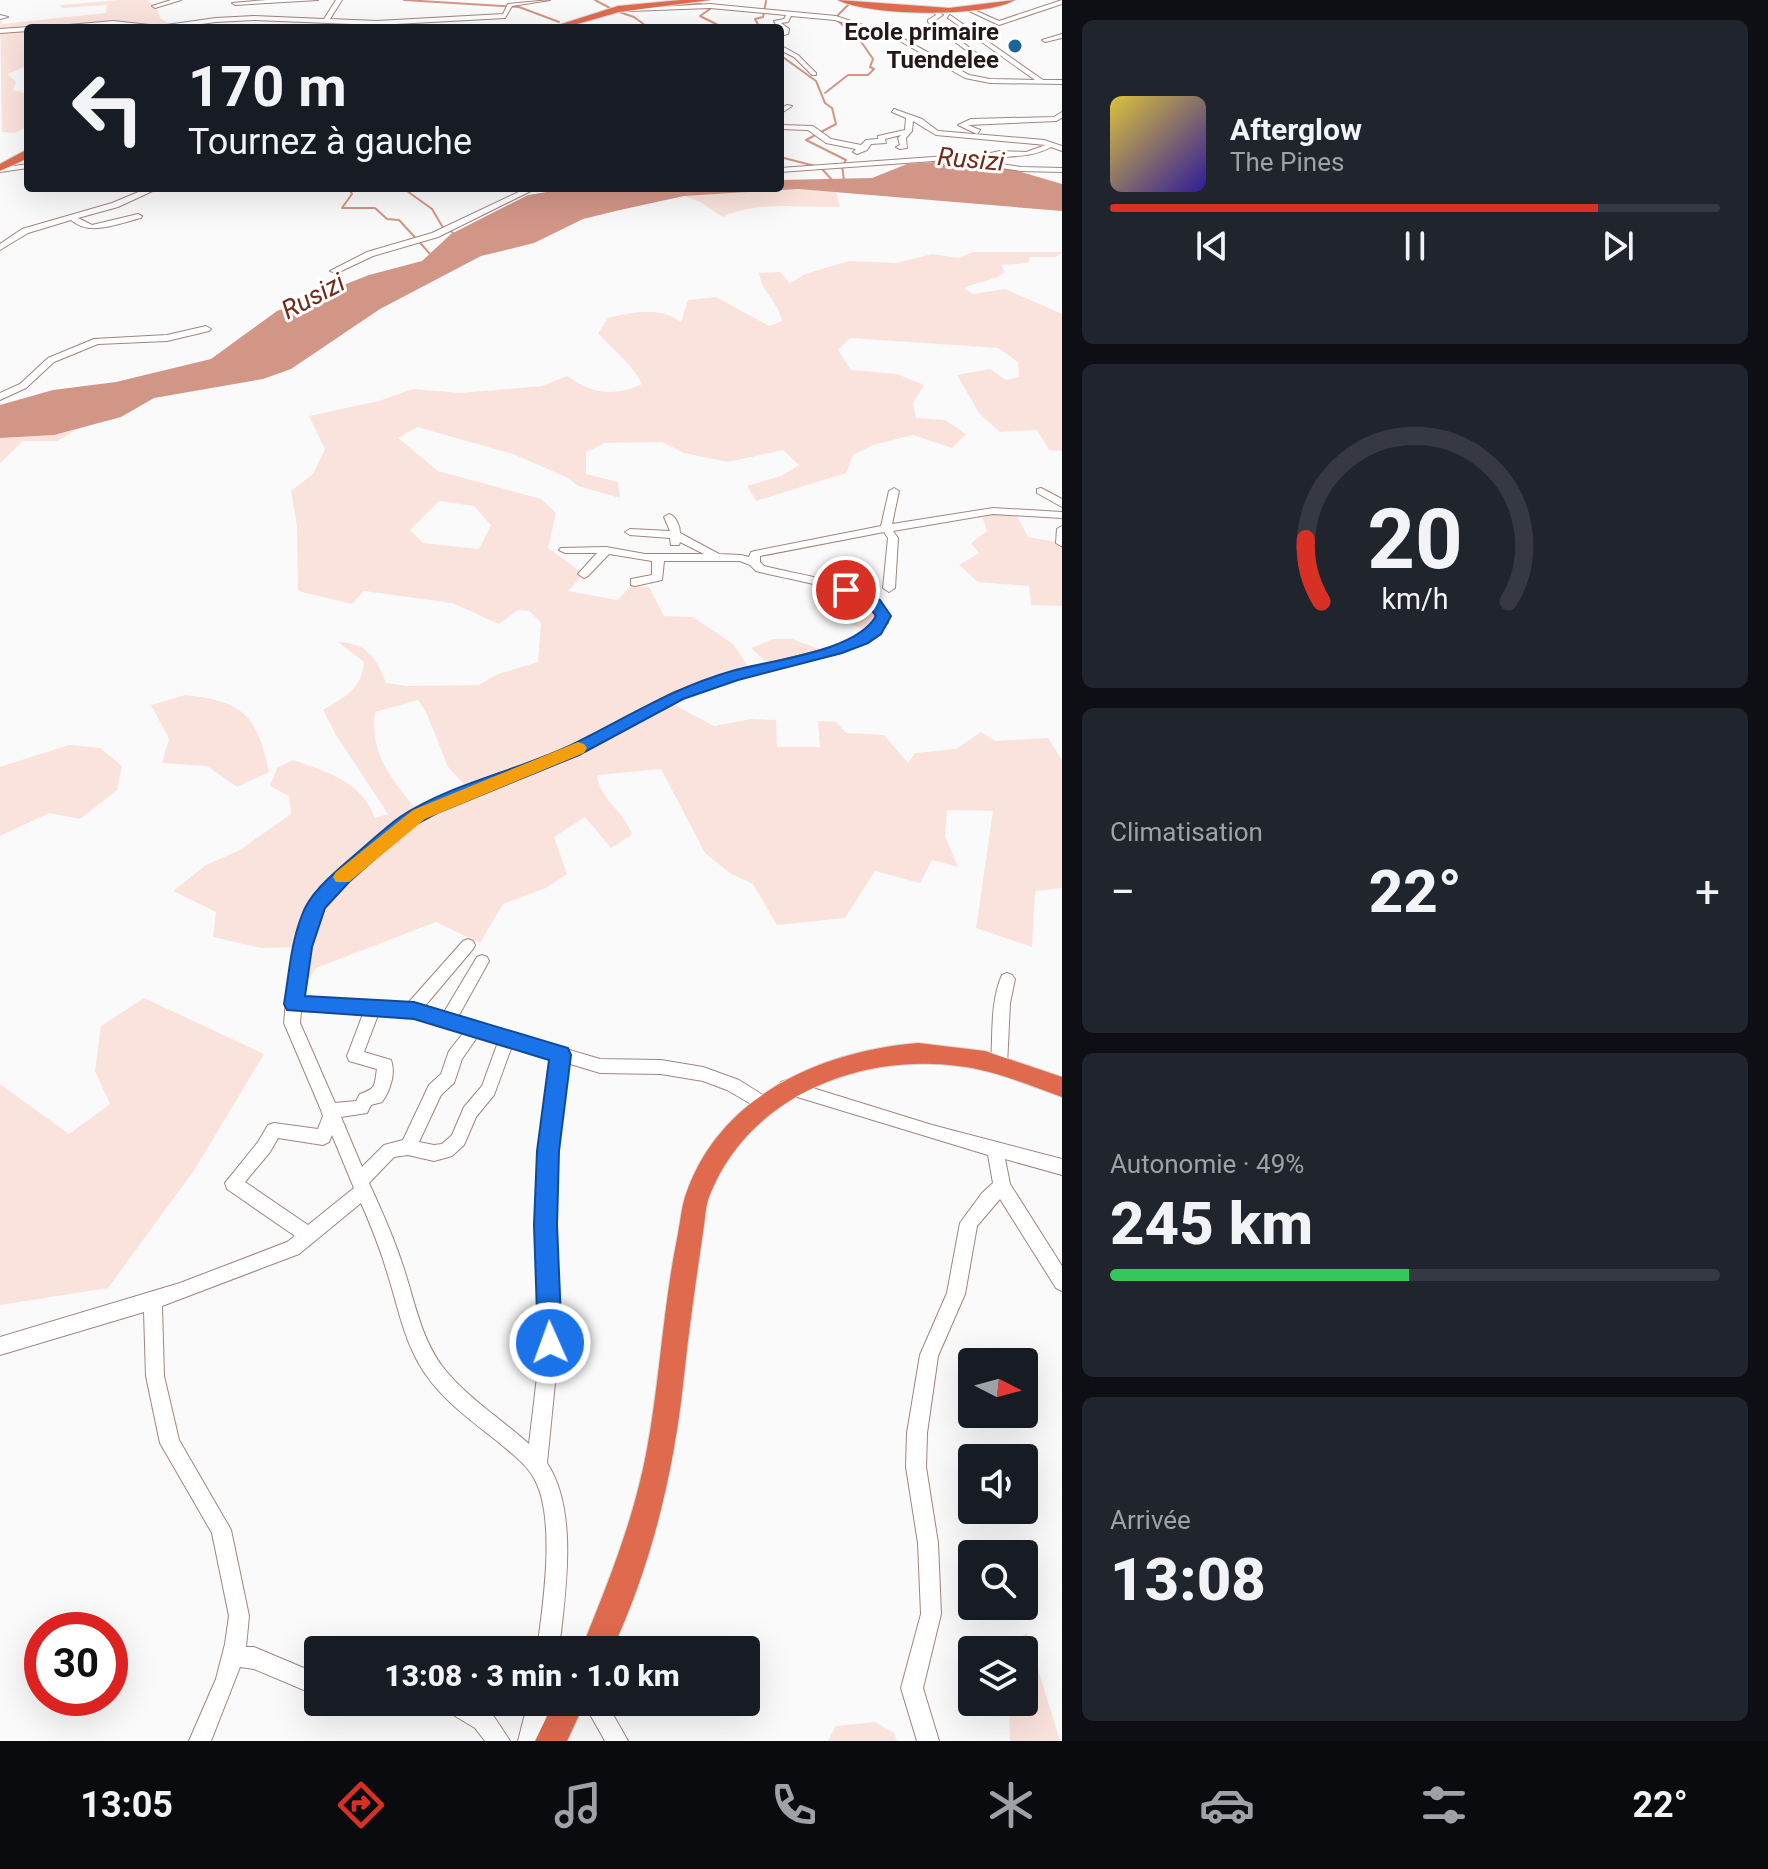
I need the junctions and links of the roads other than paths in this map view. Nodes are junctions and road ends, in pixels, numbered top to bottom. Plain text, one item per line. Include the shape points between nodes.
1 (178, 0) edge
2 (277, 0) edge
3 (315, 0) edge
4 (339, 0) edge
5 (547, 0) edge
6 (842, 0) edge
7 (1011, 0) edge
8 (665, 2) edge
9 (235, 3) dead end
10 (621, 4) edge
11 (706, 4) edge
12 (155, 6) dead end
13 (1059, 6) edge
14 (970, 10) junction
15 (934, 11) junction
16 (773, 12) junction
17 (207, 13) dead end
18 (785, 13) junction
19 (953, 14) junction
20 (216, 20) junction
21 (326, 20) junction
22 (777, 21) junction
23 (98, 24) edge
24 (122, 24) edge
25 (188, 24) edge
26 (564, 24) edge
27 (778, 24) edge
28 (24, 29) edge
29 (0, 31) edge
30 (1062, 36) edge
31 (994, 37) dead end
32 (1045, 40) dead end
33 (1007, 45) dead end
34 (993, 47) junction
35 (784, 49) edge
36 (992, 67) dead end
37 (814, 74) dead end
38 (1040, 80) junction
39 (1062, 82) edge
40 (789, 106) dead end
41 (784, 109) edge
42 (894, 111) dead end
43 (1062, 114) edge
44 (910, 117) junction
45 (784, 127) edge
46 (908, 131) junction
47 (936, 133) junction
48 (989, 137) junction
49 (1062, 140) edge
50 (1053, 145) junction
51 (900, 147) dead end
52 (864, 148) junction
53 (1062, 149) edge
54 (855, 155) dead end
55 (24, 156) edge
56 (825, 157) dead end
57 (947, 158) junction
58 (964, 160) junction
59 (784, 163) edge
60 (24, 166) edge
61 (816, 167) junction
62 (0, 169) edge
63 (1062, 169) edge
64 (784, 170) edge
65 (1036, 170) junction
66 (147, 192) edge
67 (525, 192) edge
68 (136, 197) junction
69 (72, 216) junction
70 (138, 216) dead end
71 (92, 227) junction
72 (0, 248) edge
73 (334, 271) dead end
74 (206, 329) dead end
75 (0, 397) edge
76 (894, 491) dead end
77 (1041, 491) dead end
78 (1062, 504) edge
79 (1062, 515) edge
80 (669, 517) dead end
81 (886, 528) junction
82 (1062, 529) edge
83 (630, 532) dead end
84 (646, 535) junction
85 (675, 535) junction
86 (1061, 543) edge
87 (565, 550) dead end
88 (606, 550) junction
89 (658, 556) junction
90 (676, 556) junction
91 (645, 557) junction
92 (718, 557) junction
93 (754, 563) junction
94 (584, 574) dead end
95 (635, 582) dead end
96 (889, 588) dead end
97 (468, 945) dead end
98 (482, 961) dead end
99 (1007, 979) dead end
100 (294, 1004) junction
101 (373, 1007) junction
102 (412, 1010) junction
103 (448, 1019) junction
104 (474, 1030) junction
105 (507, 1040) junction
106 (560, 1055) junction
107 (999, 1066) junction
108 (787, 1087) junction
109 (1062, 1087) edge
110 (763, 1104) junction
111 (330, 1114) junction
112 (408, 1147) junction
113 (995, 1150) junction
114 (1062, 1167) edge
115 (361, 1186) junction
116 (1002, 1186) junction
117 (310, 1236) junction
118 (1062, 1282) edge
119 (153, 1301) junction
120 (0, 1346) edge
121 (537, 1463) junction
122 (549, 1636) edge
123 (603, 1636) edge
124 (233, 1656) junction
125 (304, 1679) edge
126 (476, 1716) edge
127 (535, 1716) edge
128 (563, 1716) edge
129 (602, 1716) edge
130 (200, 1741) edge
131 (499, 1741) edge
132 (529, 1741) edge
133 (551, 1741) edge
134 (617, 1741) edge
135 (928, 1741) edge

1 - 12 street
2 - 3 street
2 - 9 street
4 - 21 street
5 - 21 street via 509,6 505,16 492,19
6 - 15 highway
7 - 14 highway
8 - 10 highway
8 - 11 highway
10 - 11 street
10 - 26 highway
11 - 16 street
13 - 14 street via 999,23
14 - 19 highway
15 - 19 highway
15 - 36 street via 940,15 930,21
16 - 18 street
16 - 22 street
17 - 20 street
18 - 22 street via 790,16 786,21
18 - 38 street via 836,18 877,30 967,77
19 - 31 street
19 - 34 street
20 - 21 street
20 - 25 street
22 - 27 street
23 - 24 street
28 - 29 street
30 - 32 street
33 - 34 street
34 - 38 street
35 - 37 street
38 - 39 street
40 - 41 street
42 - 44 street
43 - 48 street via 1056,119 962,125
44 - 46 street
44 - 47 street
45 - 52 street via 810,128 829,141
46 - 51 street
46 - 52 street via 886,135
47 - 48 street
47 - 57 street
48 - 50 street
49 - 50 street
50 - 53 street
50 - 58 street via 1027,154
52 - 54 street
55 - 62 highway
56 - 61 street
57 - 58 street
57 - 61 street
58 - 65 street
59 - 61 street
60 - 62 street
61 - 64 street
63 - 65 street
63 - 65 street
66 - 68 street
67 - 73 street via 452,228
68 - 69 street
68 - 71 street via 136,206
69 - 71 street
69 - 72 street via 20,233
70 - 71 street
74 - 75 street via 167,338 97,341 51,360 23,386
76 - 81 street
77 - 78 street
79 - 81 street via 993,511
80 - 85 street
81 - 93 street via 755,554
81 - 96 street via 893,538
82 - 86 street
83 - 84 street
84 - 85 street
84 - 91 street
85 - 90 street
85 - 92 street
87 - 88 street
88 - 91 street
88 - 94 street
89 - 90 street
89 - 91 street
89 - 95 street via 658,577
90 - 92 street
92 - 93 street
93 - 100 street via 760,569 859,594 881,611 882,623 837,650 678,695 573,751 405,823 318,902 302,947
97 - 102 street
98 - 103 street
99 - 107 street
100 - 101 street
100 - 111 street via 297,1040
101 - 102 street
101 - 111 street via 355,1056 385,1065 382,1089 361,1108
102 - 103 street
103 - 104 street
104 - 105 street
104 - 112 street via 455,1056 448,1078 435,1090
105 - 106 street
105 - 112 street via 488,1090 470,1112 458,1140 434,1153
106 - 110 street via 600,1066 703,1074
106 - 121 street via 548,1151 550,1343
107 - 108 highway via 947,1054 877,1056
107 - 109 highway
108 - 110 highway
108 - 113 street
110 - 123 highway via 719,1154 698,1194 680,1283 656,1480 629,1575
111 - 115 street
111 - 117 street via 323,1137 274,1130 233,1183
112 - 115 street via 390,1150
113 - 114 street
113 - 116 street
115 - 117 street
115 - 121 street via 425,1356 467,1407
116 - 118 street
116 - 135 street via 969,1223 961,1279 929,1355 917,1433 931,1614 912,1688
117 - 119 street via 268,1259
119 - 120 street
119 - 124 street via 155,1376 170,1443 221,1530 232,1573 239,1616
121 - 122 street via 557,1528
124 - 125 street via 254,1658
124 - 130 street
126 - 131 street
127 - 132 street
128 - 133 highway
129 - 134 street

